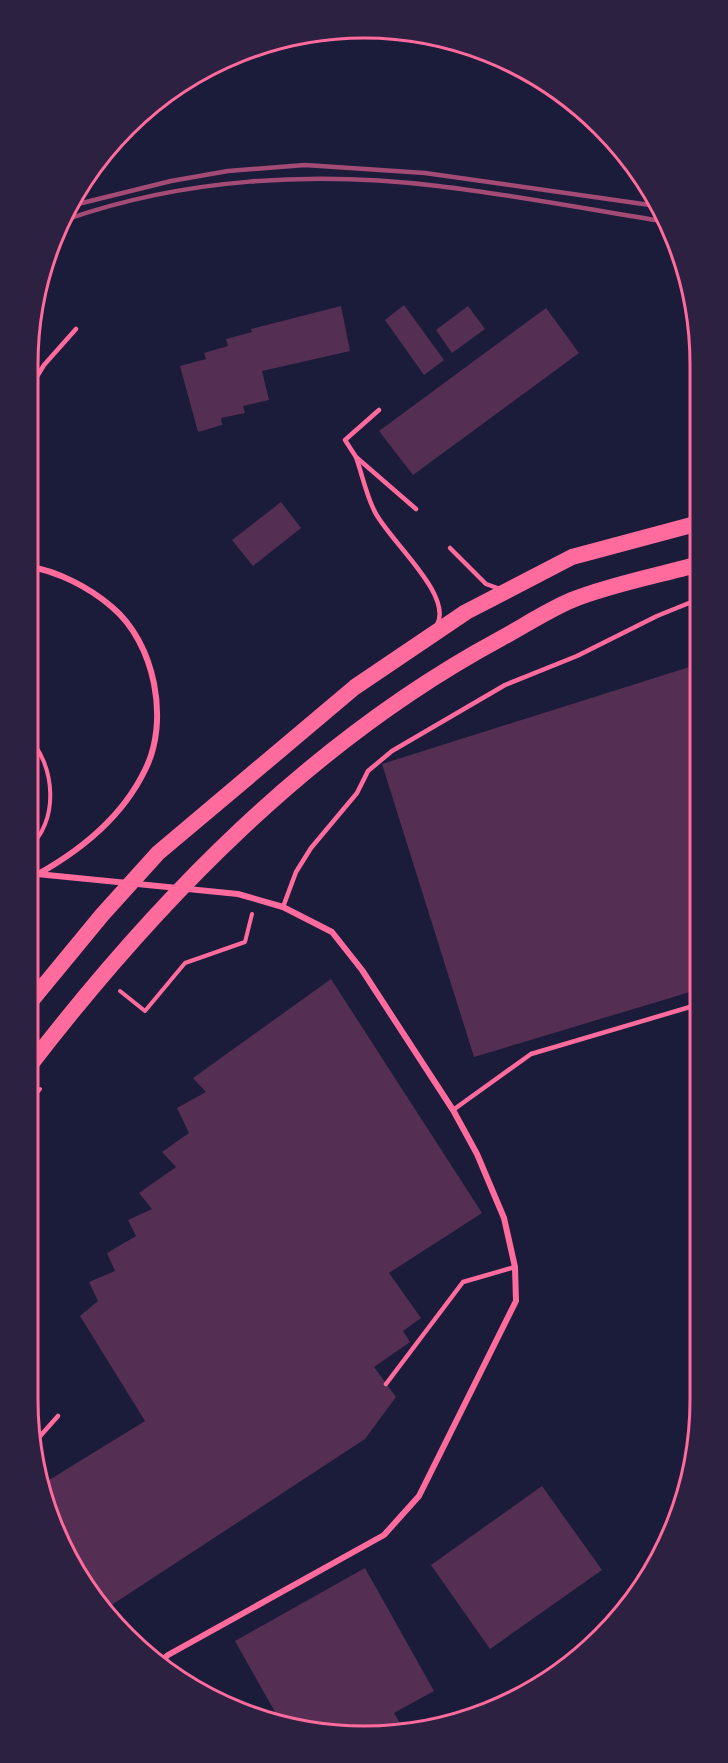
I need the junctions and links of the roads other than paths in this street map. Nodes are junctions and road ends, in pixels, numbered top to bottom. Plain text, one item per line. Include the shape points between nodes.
1 (76, 329) dead end
2 (38, 375) edge
3 (379, 410) dead end
4 (356, 457) junction
5 (416, 509) dead end
6 (690, 525) edge
7 (450, 548) dead end
8 (690, 567) edge
9 (38, 569) edge
10 (507, 592) junction
11 (690, 603) edge
12 (431, 635) junction
13 (38, 872) edge
14 (38, 874) edge
15 (283, 907) junction
16 (38, 993) edge
17 (690, 1007) edge
18 (38, 1056) edge
19 (453, 1110) junction
20 (515, 1267) junction
21 (386, 1384) dead end
22 (58, 1416) dead end
23 (40, 1437) edge
24 (165, 1658) edge

1 - 2 lane
3 - 4 lane via 345,440
4 - 5 lane
4 - 12 lane via 375,512 437,598 440,619
6 - 10 highway via 572,557
7 - 10 lane via 486,584
8 - 18 highway via 572,600 381,712 281,793 214,856 154,918
9 - 13 street via 64,577 113,607 131,628 145,656 157,711 155,738 146,768 130,797 80,847
10 - 12 highway
11 - 15 lane via 578,657 505,685 392,751 368,771 357,793 311,848 296,872
12 - 16 highway via 355,687 158,853
14 - 15 street via 238,894
15 - 19 street via 332,932 363,970
17 - 19 lane via 531,1054
19 - 20 street via 504,1218
20 - 21 lane via 463,1282
20 - 24 street via 516,1301 419,1496 384,1535
22 - 23 lane

